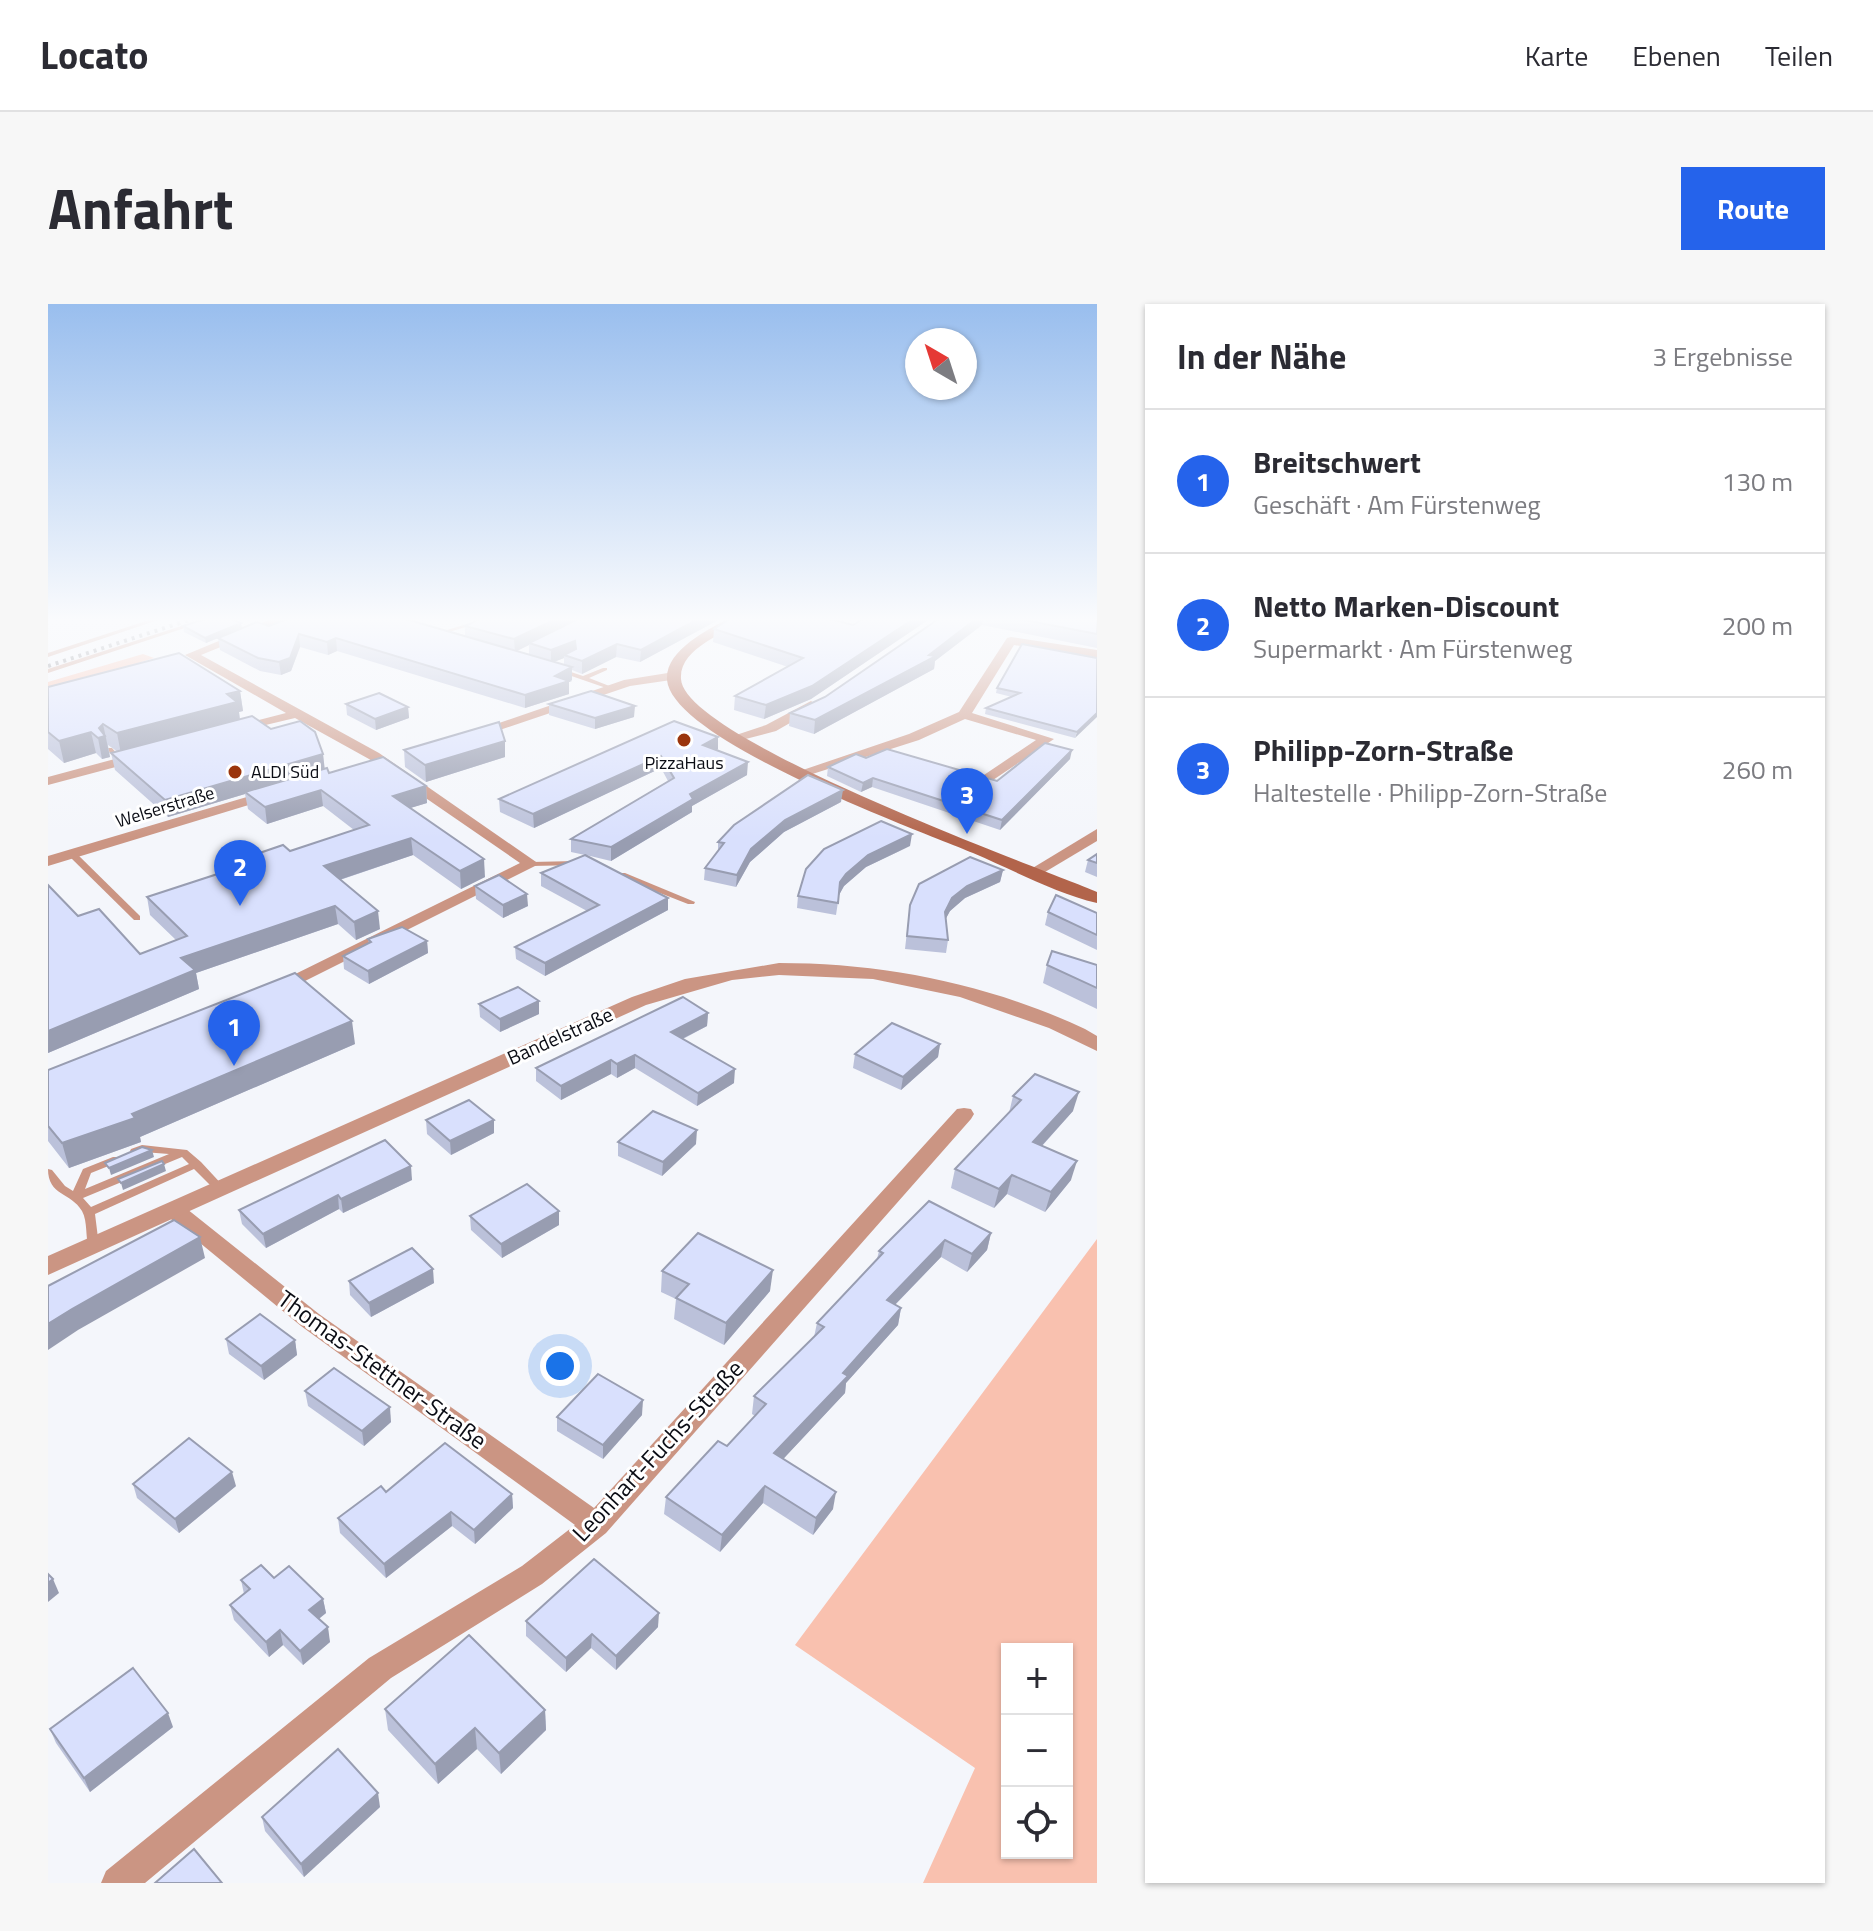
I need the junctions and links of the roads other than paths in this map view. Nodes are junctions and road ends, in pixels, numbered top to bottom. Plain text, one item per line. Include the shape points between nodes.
1 (256, 692) edge
2 (606, 692) edge
3 (682, 692) edge
4 (979, 692) edge
5 (826, 697) edge
6 (295, 714) junction
7 (964, 715) junction
8 (223, 734) edge
9 (734, 738) junction
10 (455, 740) edge
11 (110, 749) edge
12 (150, 754) edge
13 (121, 762) junction
14 (798, 774) junction
15 (48, 781) edge
16 (982, 781) edge
17 (293, 787) edge
18 (1097, 834) edge
19 (71, 853) junction
20 (48, 861) edge
21 (589, 862) edge
22 (531, 864) junction
23 (1034, 872) junction
24 (618, 874) edge
25 (1097, 898) edge
26 (691, 902) dead end
27 (137, 918) dead end
28 (264, 996) edge
29 (1095, 1042) edge
30 (964, 1114) dead end
31 (183, 1152) junction
32 (197, 1164) junction
33 (48, 1173) edge
34 (221, 1189) junction
35 (76, 1197) junction
36 (174, 1210) junction
37 (89, 1212) junction
38 (93, 1246) junction
39 (48, 1266) edge
40 (596, 1525) junction
41 (118, 1883) edge

1 - 6 street
2 - 10 street
3 - 9 main road via 700,714
4 - 7 street
5 - 9 street via 771,728
6 - 8 street
6 - 22 street via 383,761
7 - 14 street
7 - 16 street via 1047,739
9 - 14 main road
11 - 13 lane
12 - 13 street
13 - 15 street
14 - 23 main road
17 - 19 street, Welserstraße
18 - 23 street
19 - 20 street, Welserstraße
19 - 27 lane
21 - 22 lane
22 - 28 street
23 - 25 main road
24 - 26 lane
29 - 34 street, Bandelstraße via 990,1000 906,976 824,967 732,974 667,989
30 - 40 street, Leonhart-Fuchs-Straße
31 - 32 lane
31 - 35 lane
31 - 35 lane via 142,1148 87,1171
32 - 34 lane
32 - 37 lane
33 - 35 lane
34 - 36 street, Bandelstraße
35 - 37 lane
36 - 38 street, Bandelstraße
36 - 40 street, Thomas-Stettner-Straße via 310,1320
37 - 38 lane
38 - 39 street, Bandelstraße
40 - 41 street, Leonhart-Fuchs-Straße via 532,1575 380,1668

